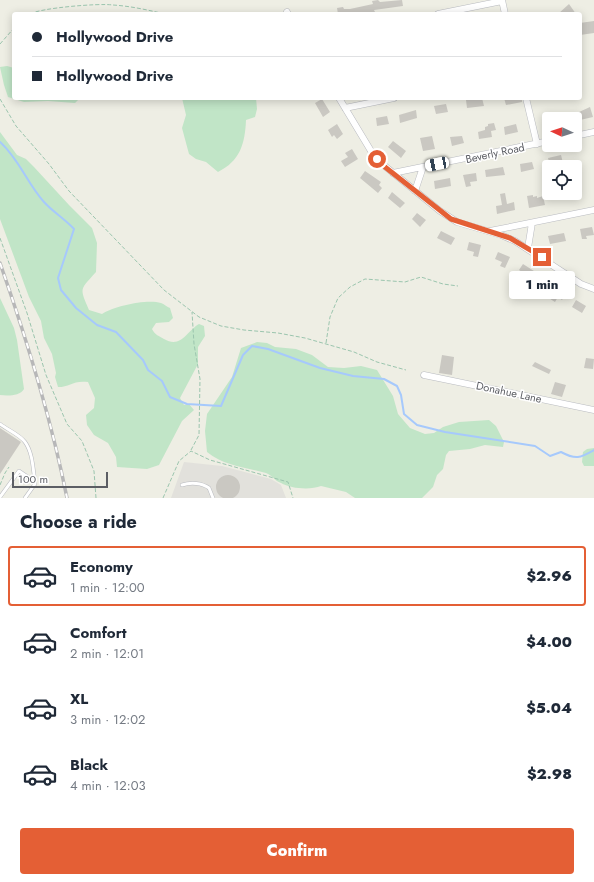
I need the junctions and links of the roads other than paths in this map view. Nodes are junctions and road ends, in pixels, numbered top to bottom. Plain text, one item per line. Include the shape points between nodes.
1 (502, 0) edge
2 (447, 12) edge
3 (505, 12) edge
4 (340, 100) edge
5 (384, 100) edge
6 (527, 100) edge
7 (345, 108) junction
8 (594, 132) edge
9 (582, 135) edge
10 (542, 143) edge
11 (538, 144) junction
12 (422, 167) junction
13 (393, 173) junction
14 (416, 191) junction
15 (594, 210) edge
16 (532, 222) junction
17 (489, 231) junction
18 (528, 248) junction
19 (594, 289) edge
20 (424, 375) dead end
21 (594, 410) edge
22 (0, 424) edge
23 (35, 482) junction
24 (182, 485) dead end
25 (0, 497) edge
26 (25, 498) edge
27 (213, 498) edge

1 - 2 street
1 - 3 street
4 - 7 street
5 - 7 street
6 - 11 street
7 - 13 street via 374,155
8 - 9 street
10 - 11 street, Beverly Road
11 - 12 street, Beverly Road
12 - 13 street, Beverly Road
12 - 14 street
13 - 14 street
14 - 17 street via 451,219
15 - 16 street
16 - 17 street
16 - 18 street
17 - 18 street
18 - 19 street via 581,284
20 - 21 street, Donahue Lane
22 - 23 lane via 25,442 29,448
23 - 25 lane via 19,471
23 - 26 lane
24 - 27 lane via 207,486

